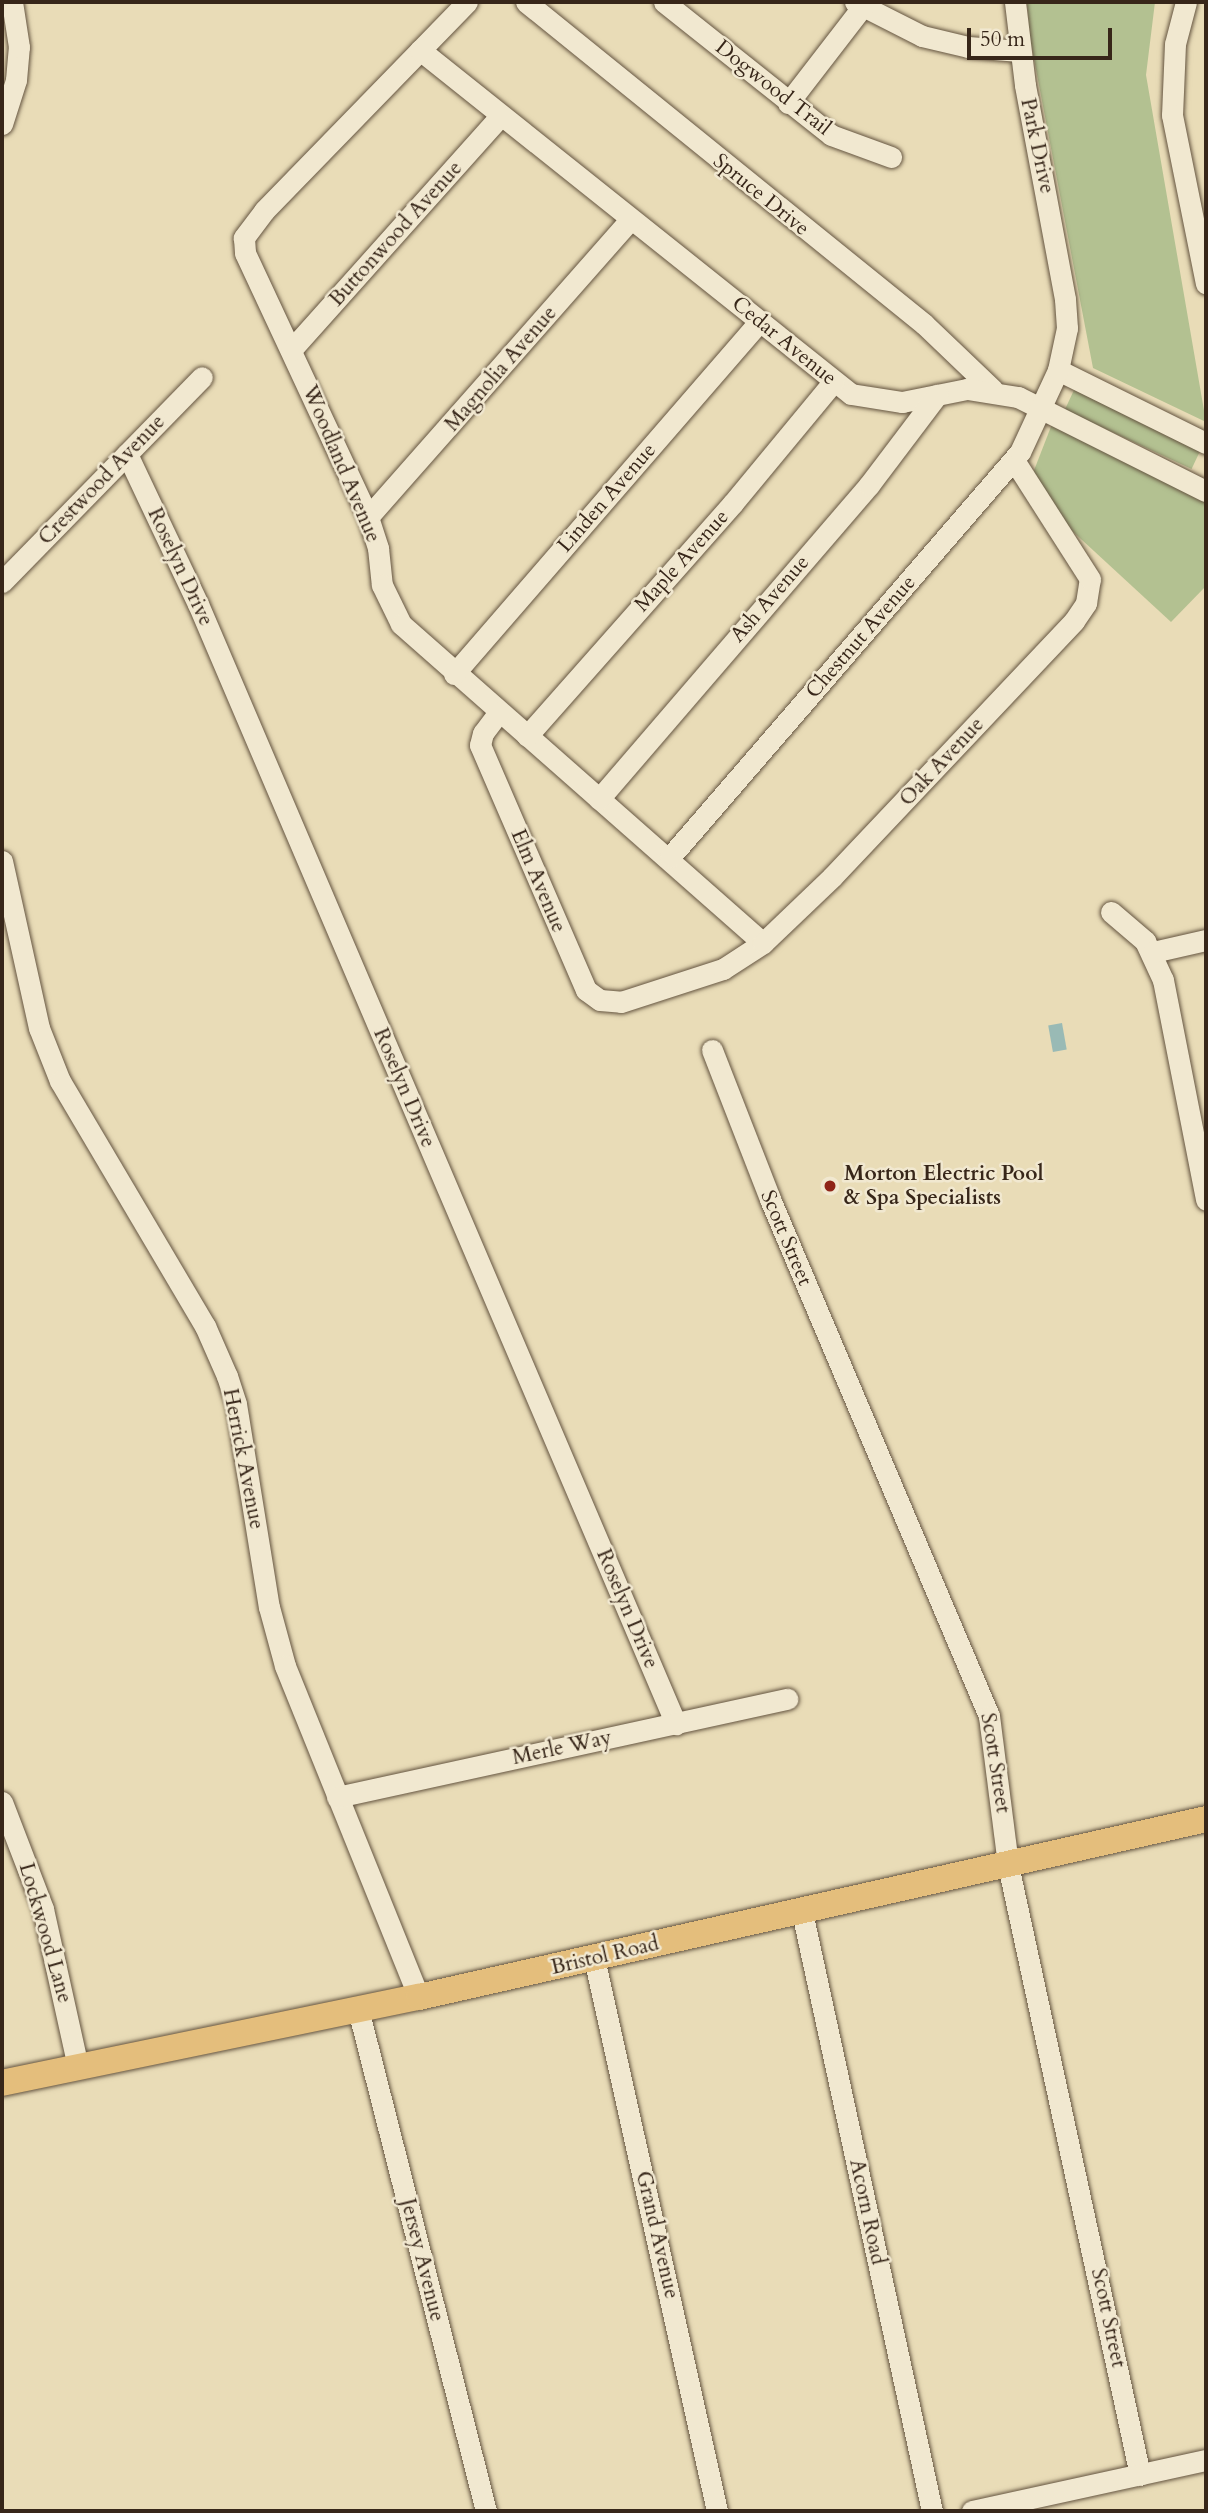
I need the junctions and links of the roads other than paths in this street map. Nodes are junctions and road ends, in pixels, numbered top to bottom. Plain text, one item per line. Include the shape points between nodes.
1 (12, 2) edge
2 (467, 2) edge
3 (526, 2) edge
4 (664, 2) edge
5 (1015, 2) edge
6 (1186, 2) edge
7 (859, 4) edge
8 (420, 50) junction
9 (1020, 51) junction
10 (788, 103) junction
11 (500, 116) junction
12 (2, 124) edge
13 (891, 157) dead end
14 (631, 219) junction
15 (1206, 284) edge
16 (759, 322) junction
17 (291, 350) junction
18 (1058, 370) junction
19 (202, 377) dead end
20 (833, 382) junction
21 (993, 390) junction
22 (937, 395) junction
23 (1042, 409) junction
24 (1206, 443) edge
25 (127, 454) junction
26 (1014, 460) junction
27 (1206, 491) edge
28 (368, 517) junction
29 (2, 582) edge
30 (454, 674) junction
31 (499, 712) junction
32 (527, 736) junction
33 (599, 799) junction
34 (670, 857) junction
35 (2, 861) edge
36 (1111, 912) dead end
37 (1206, 940) edge
38 (764, 943) junction
39 (1153, 952) junction
40 (649, 993) joint
41 (712, 1050) dead end
42 (1206, 1200) edge
43 (787, 1699) dead end
44 (676, 1724) junction
45 (337, 1797) junction
46 (2, 1802) edge
47 (1206, 1819) edge
48 (1008, 1866) junction
49 (802, 1912) junction
50 (594, 1958) junction
51 (419, 1997) junction
52 (358, 2010) junction
53 (78, 2067) junction
54 (2, 2083) edge
55 (1206, 2460) edge
56 (1140, 2475) junction
57 (486, 2511) edge
58 (717, 2511) edge
59 (932, 2511) edge
60 (972, 2511) edge

1 - 12 street via 19,47 16,80
2 - 8 street, Woodland Avenue
3 - 21 street, Spruce Drive via 923,324
4 - 10 street, Dogwood Trail
5 - 9 street, Park Drive
6 - 15 street via 1175,44 1172,115
7 - 9 street via 922,36 968,47
7 - 10 street
8 - 11 street, Cedar Avenue
8 - 17 street, Woodland Avenue via 264,211 244,238 245,253
9 - 18 street, Park Drive via 1065,299 1067,328
10 - 13 street, Dogwood Trail via 841,141
11 - 14 street, Cedar Avenue
11 - 17 street, Buttonwood Avenue
14 - 16 street, Cedar Avenue
14 - 28 street, Magnolia Avenue
16 - 20 street, Cedar Avenue
16 - 30 street, Linden Avenue
17 - 28 street, Woodland Avenue
18 - 23 street, Park Drive
18 - 24 street
19 - 25 street, Crestwood Avenue
20 - 22 street, Cedar Avenue via 851,394 878,401
20 - 32 street, Maple Avenue
21 - 22 street, Cedar Avenue via 953,390
21 - 23 street, Cedar Avenue
22 - 33 street, Ash Avenue via 869,485
23 - 26 street, Chestnut Avenue
23 - 27 street, Cedar Avenue
25 - 29 street, Crestwood Avenue
25 - 44 street, Roselyn Drive via 198,604
26 - 34 street, Chestnut Avenue
26 - 38 street, Oak Avenue via 1090,579 1086,603 911,794
28 - 30 street, Woodland Avenue via 378,548 382,585 394,615
30 - 31 street, Woodland Avenue
31 - 32 street, Woodland Avenue
31 - 40 street, Elm Avenue via 483,733 480,746 581,982 591,995 612,1003
32 - 33 street, Woodland Avenue
33 - 34 street, Woodland Avenue
34 - 38 street, Woodland Avenue
35 - 45 street, Herrick Avenue via 36,1015 60,1081 205,1326 227,1376 236,1404 276,1636
36 - 39 street via 1129,924
37 - 39 street
38 - 40 street, Oak Avenue via 723,969
39 - 42 street via 1163,980
41 - 48 street, Scott Street via 789,1245 980,1687 996,1747
43 - 44 street, Merle Way
44 - 45 street, Merle Way
45 - 51 street, Herrick Avenue
46 - 53 street, Lockwood Lane via 43,1909
47 - 48 main road, Bristol Road
48 - 49 main road, Bristol Road
48 - 56 street, Scott Street
49 - 50 main road, Bristol Road
49 - 59 street, Acorn Road
50 - 51 main road, Bristol Road
50 - 58 street, Grand Avenue
51 - 52 main road, Bristol Road
52 - 53 main road, Bristol Road
52 - 57 street, Jersey Avenue
53 - 54 main road, Bristol Road
55 - 56 street
56 - 60 street

